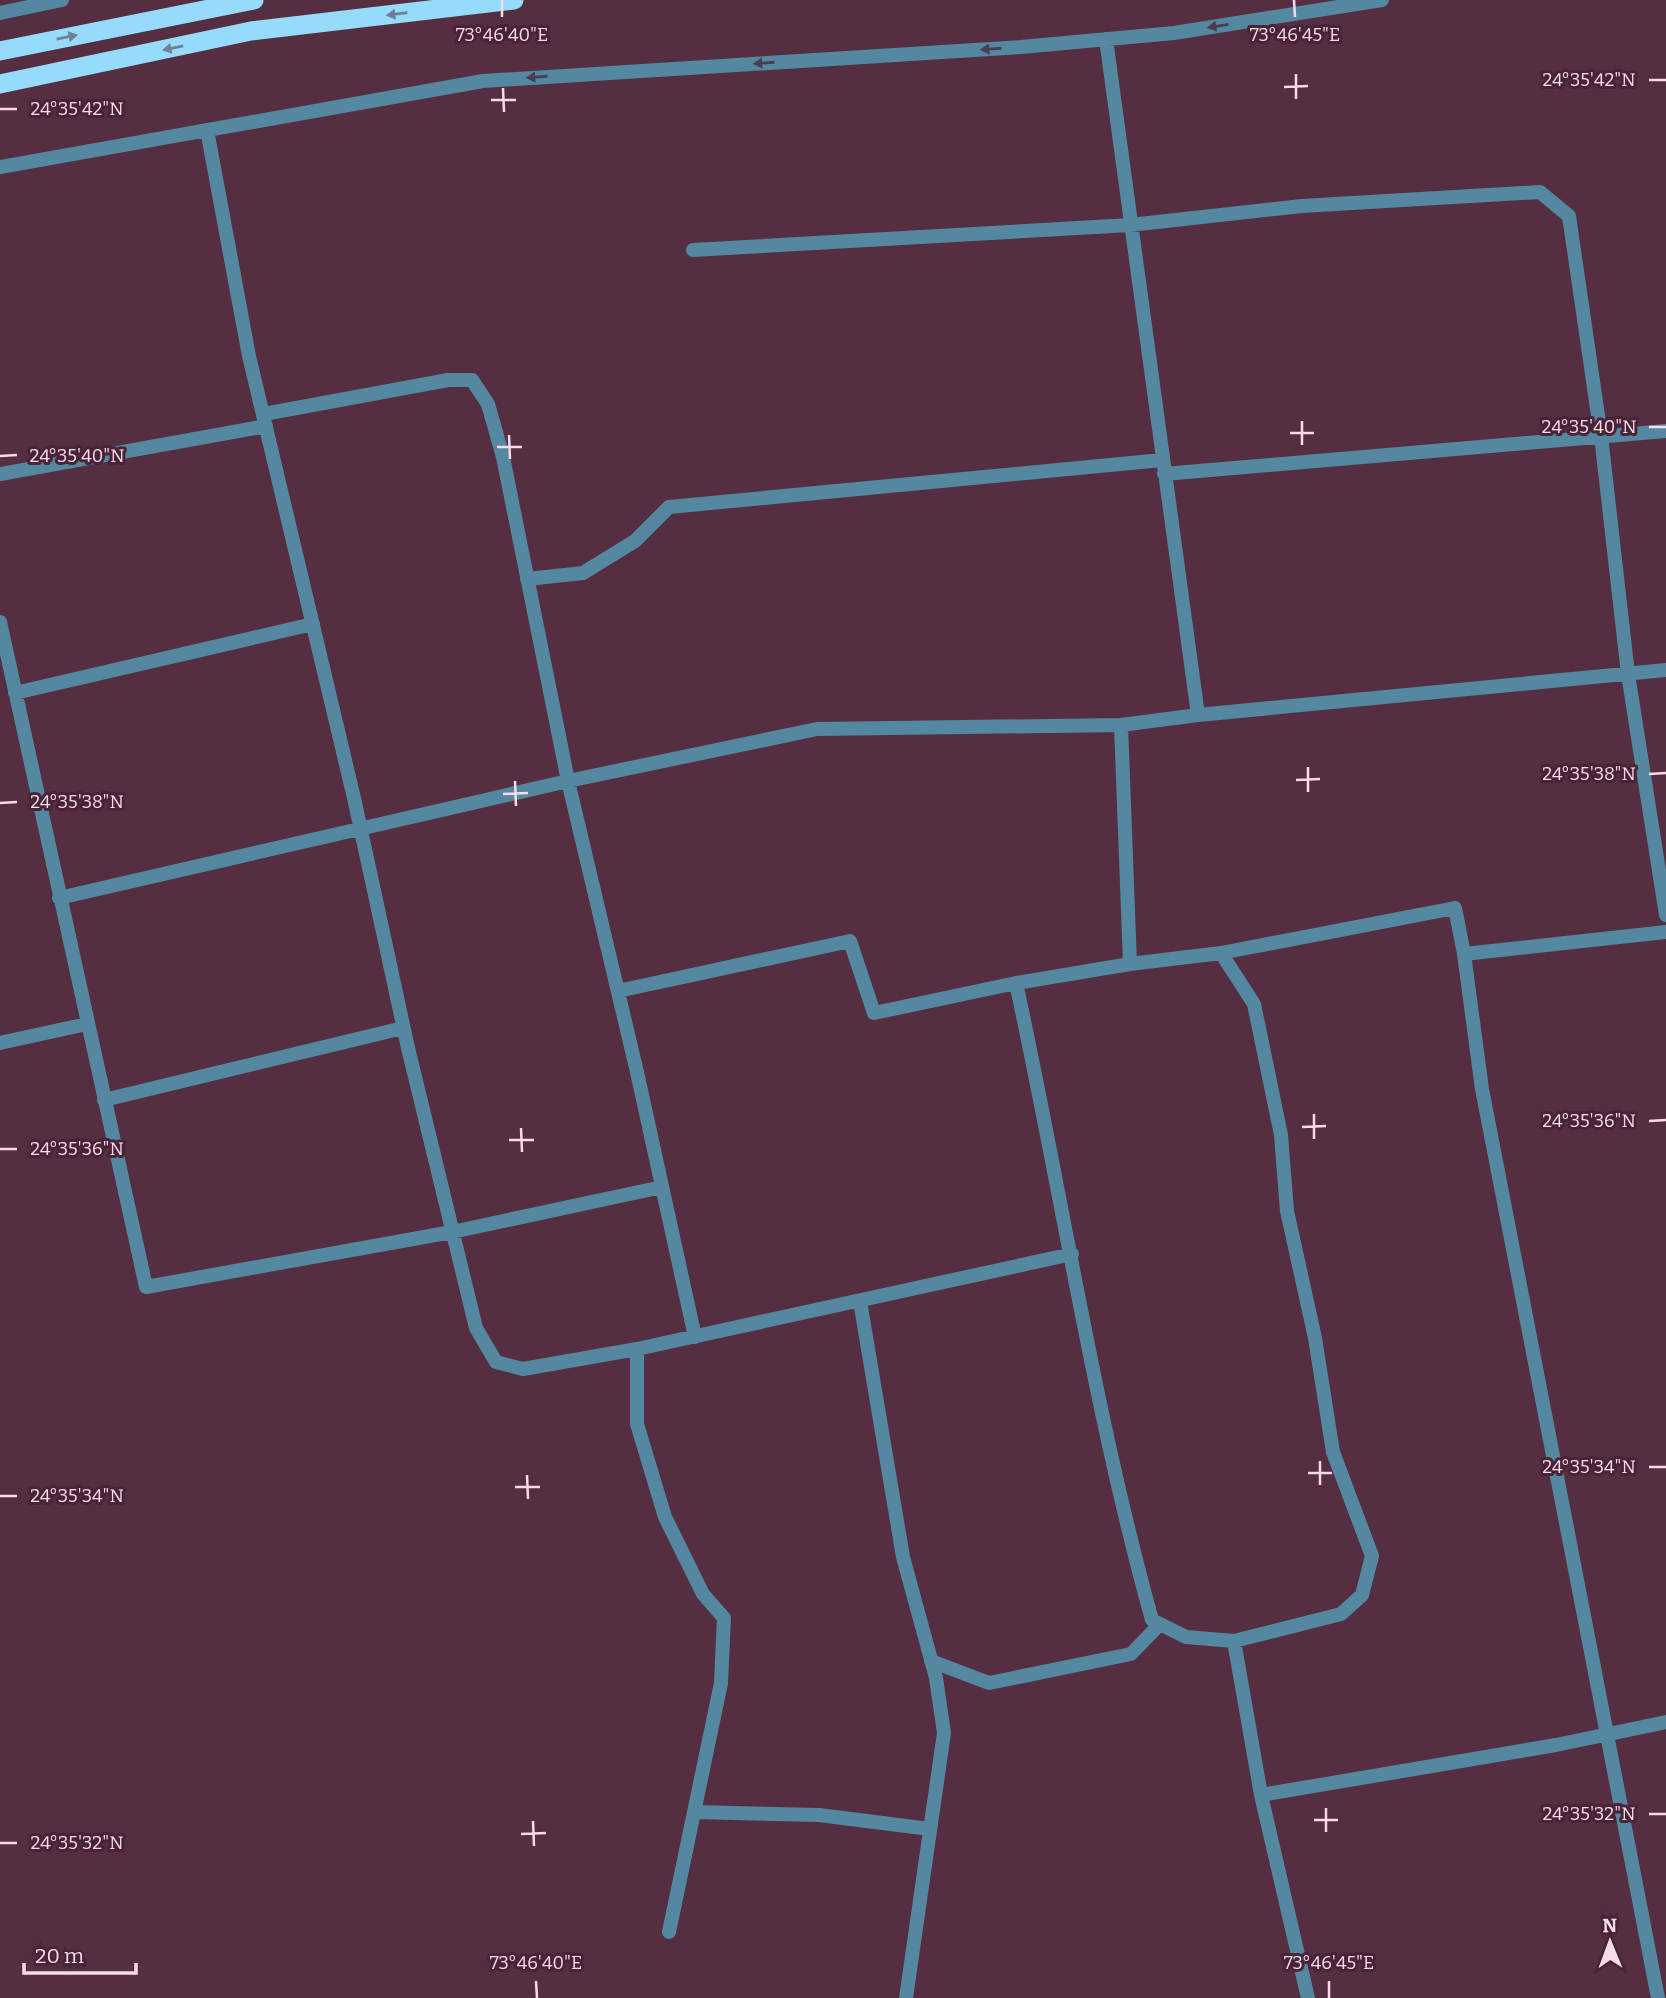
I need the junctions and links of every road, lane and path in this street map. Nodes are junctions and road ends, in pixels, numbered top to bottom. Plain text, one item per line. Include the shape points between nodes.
1 (62, 0) edge
2 (254, 0) edge
3 (514, 0) edge
4 (1382, 0) edge
5 (0, 13) edge
6 (1106, 39) junction
7 (0, 51) edge
8 (0, 84) edge
9 (207, 130) junction
10 (0, 167) edge
11 (1130, 225) junction
12 (693, 250) dead end
13 (265, 420) junction
14 (1666, 431) edge
15 (1601, 436) junction
16 (1163, 467) junction
17 (0, 474) edge
18 (527, 579) junction
19 (0, 622) edge
20 (313, 624) junction
21 (1666, 670) edge
22 (1628, 674) junction
23 (15, 693) junction
24 (1198, 715) junction
25 (1121, 725) junction
26 (568, 781) junction
27 (361, 828) junction
28 (59, 898) junction
29 (1666, 915) edge
30 (1666, 932) edge
31 (1221, 953) junction
32 (1464, 954) junction
33 (1130, 964) junction
34 (1016, 983) junction
35 (618, 991) junction
36 (87, 1024) junction
37 (403, 1028) junction
38 (0, 1043) edge
39 (104, 1100) junction
40 (662, 1187) junction
41 (453, 1231) junction
42 (1072, 1254) junction
43 (860, 1301) junction
44 (695, 1336) junction
45 (637, 1349) junction
46 (1160, 1624) junction
47 (1234, 1641) junction
48 (931, 1661) junction
49 (1666, 1722) edge
50 (1609, 1734) junction
51 (1261, 1795) junction
52 (694, 1812) junction
53 (930, 1829) junction
54 (669, 1932) dead end
55 (905, 1998) edge
56 (1308, 1998) edge
57 (1658, 1998) edge

1 - 5 street
7 -> 2 highway
3 -> 8 highway via 251,32
4 -> 6 street via 1174,33
6 -> 9 street via 483,80
6 - 11 street
9 - 10 street
9 - 13 street
11 - 12 street
11 - 15 street via 1302,206 1540,192 1569,216
11 - 16 street
13 - 17 street
13 - 18 street via 449,380 472,380 488,404 503,457
13 - 20 street
14 - 15 street
15 - 16 street
15 - 22 street
16 - 18 street via 669,507 635,541 583,573
16 - 24 street
18 - 26 street
19 - 23 street
20 - 23 street
20 - 27 street
21 - 22 street
22 - 24 street
22 - 29 street
23 - 28 street
24 - 25 street
25 - 26 street via 817,729
25 - 33 street
26 - 27 street
26 - 35 street
27 - 28 street
27 - 37 street
28 - 36 street
30 - 32 street
31 - 32 street via 1455,908
31 - 33 street
31 - 47 street via 1254,1004 1281,1135 1287,1211 1315,1338 1333,1451 1372,1556 1362,1595 1341,1614
32 - 50 street via 1482,1089
33 - 34 street
34 - 35 street via 874,1013 850,941
34 - 42 street
35 - 40 street
36 - 38 street
36 - 39 street
37 - 39 street
37 - 41 street
39 - 41 street via 146,1287
40 - 41 street
40 - 44 street
41 - 45 street via 476,1328 496,1362 523,1369
42 - 43 street
42 - 46 street via 1104,1427 1152,1620
43 - 44 street
43 - 48 street via 903,1557
44 - 45 street
45 - 52 street via 637,1424 665,1517 703,1594 723,1618 721,1683
46 - 47 street via 1186,1637
46 - 48 street via 1131,1654 989,1683
47 - 51 street
48 - 53 street via 944,1733
49 - 50 street
50 - 51 street
50 - 57 street
51 - 56 street
52 - 53 street via 819,1815
52 - 54 street
53 - 55 street

